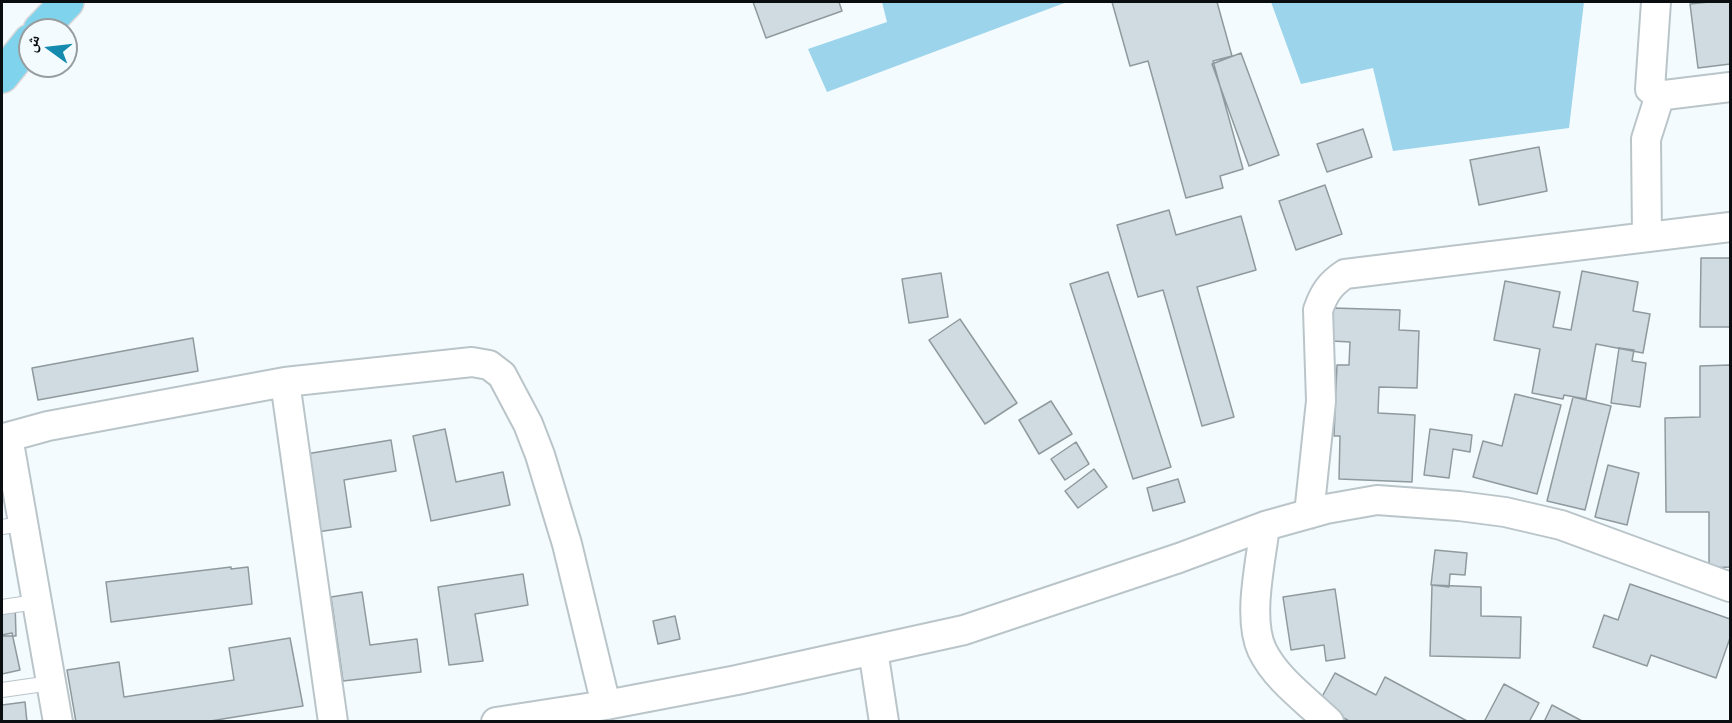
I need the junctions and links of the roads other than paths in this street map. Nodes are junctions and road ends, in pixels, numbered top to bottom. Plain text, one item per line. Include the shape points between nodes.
1 (67, 2) edge
2 (1656, 2) edge
3 (52, 18) edge
4 (18, 56) edge
5 (2, 75) edge
6 (1731, 87) edge
7 (1660, 95) junction
8 (1731, 227) edge
9 (1647, 237) junction
10 (285, 382) junction
11 (5, 438) edge
12 (1309, 514) junction
13 (12, 525) edge
14 (1265, 526) junction
15 (1731, 587) edge
16 (36, 602) junction
17 (2, 607) edge
18 (873, 650) junction
19 (51, 683) junction
20 (2, 690) edge
21 (606, 705) junction
22 (58, 722) edge
23 (333, 722) edge
24 (496, 722) edge
25 (884, 722) edge
26 (1329, 722) edge

1 - 3 main road
2 - 7 street via 1649,86
4 - 5 main road
6 - 7 street
7 - 9 street via 1646,139
8 - 9 street
9 - 12 street via 1345,274 1330,285 1318,310 1321,401
10 - 11 street via 48,426
10 - 21 street via 472,362 489,365 502,375 540,455 567,544
10 - 23 street
11 - 13 street
12 - 14 street
12 - 15 street via 1377,500 1505,512 1561,525
13 - 16 street
14 - 18 street via 964,630
14 - 26 street via 1256,624 1262,650 1277,673
16 - 17 lane
16 - 19 street
18 - 21 street
18 - 25 street
19 - 20 lane
19 - 22 street
21 - 24 street

